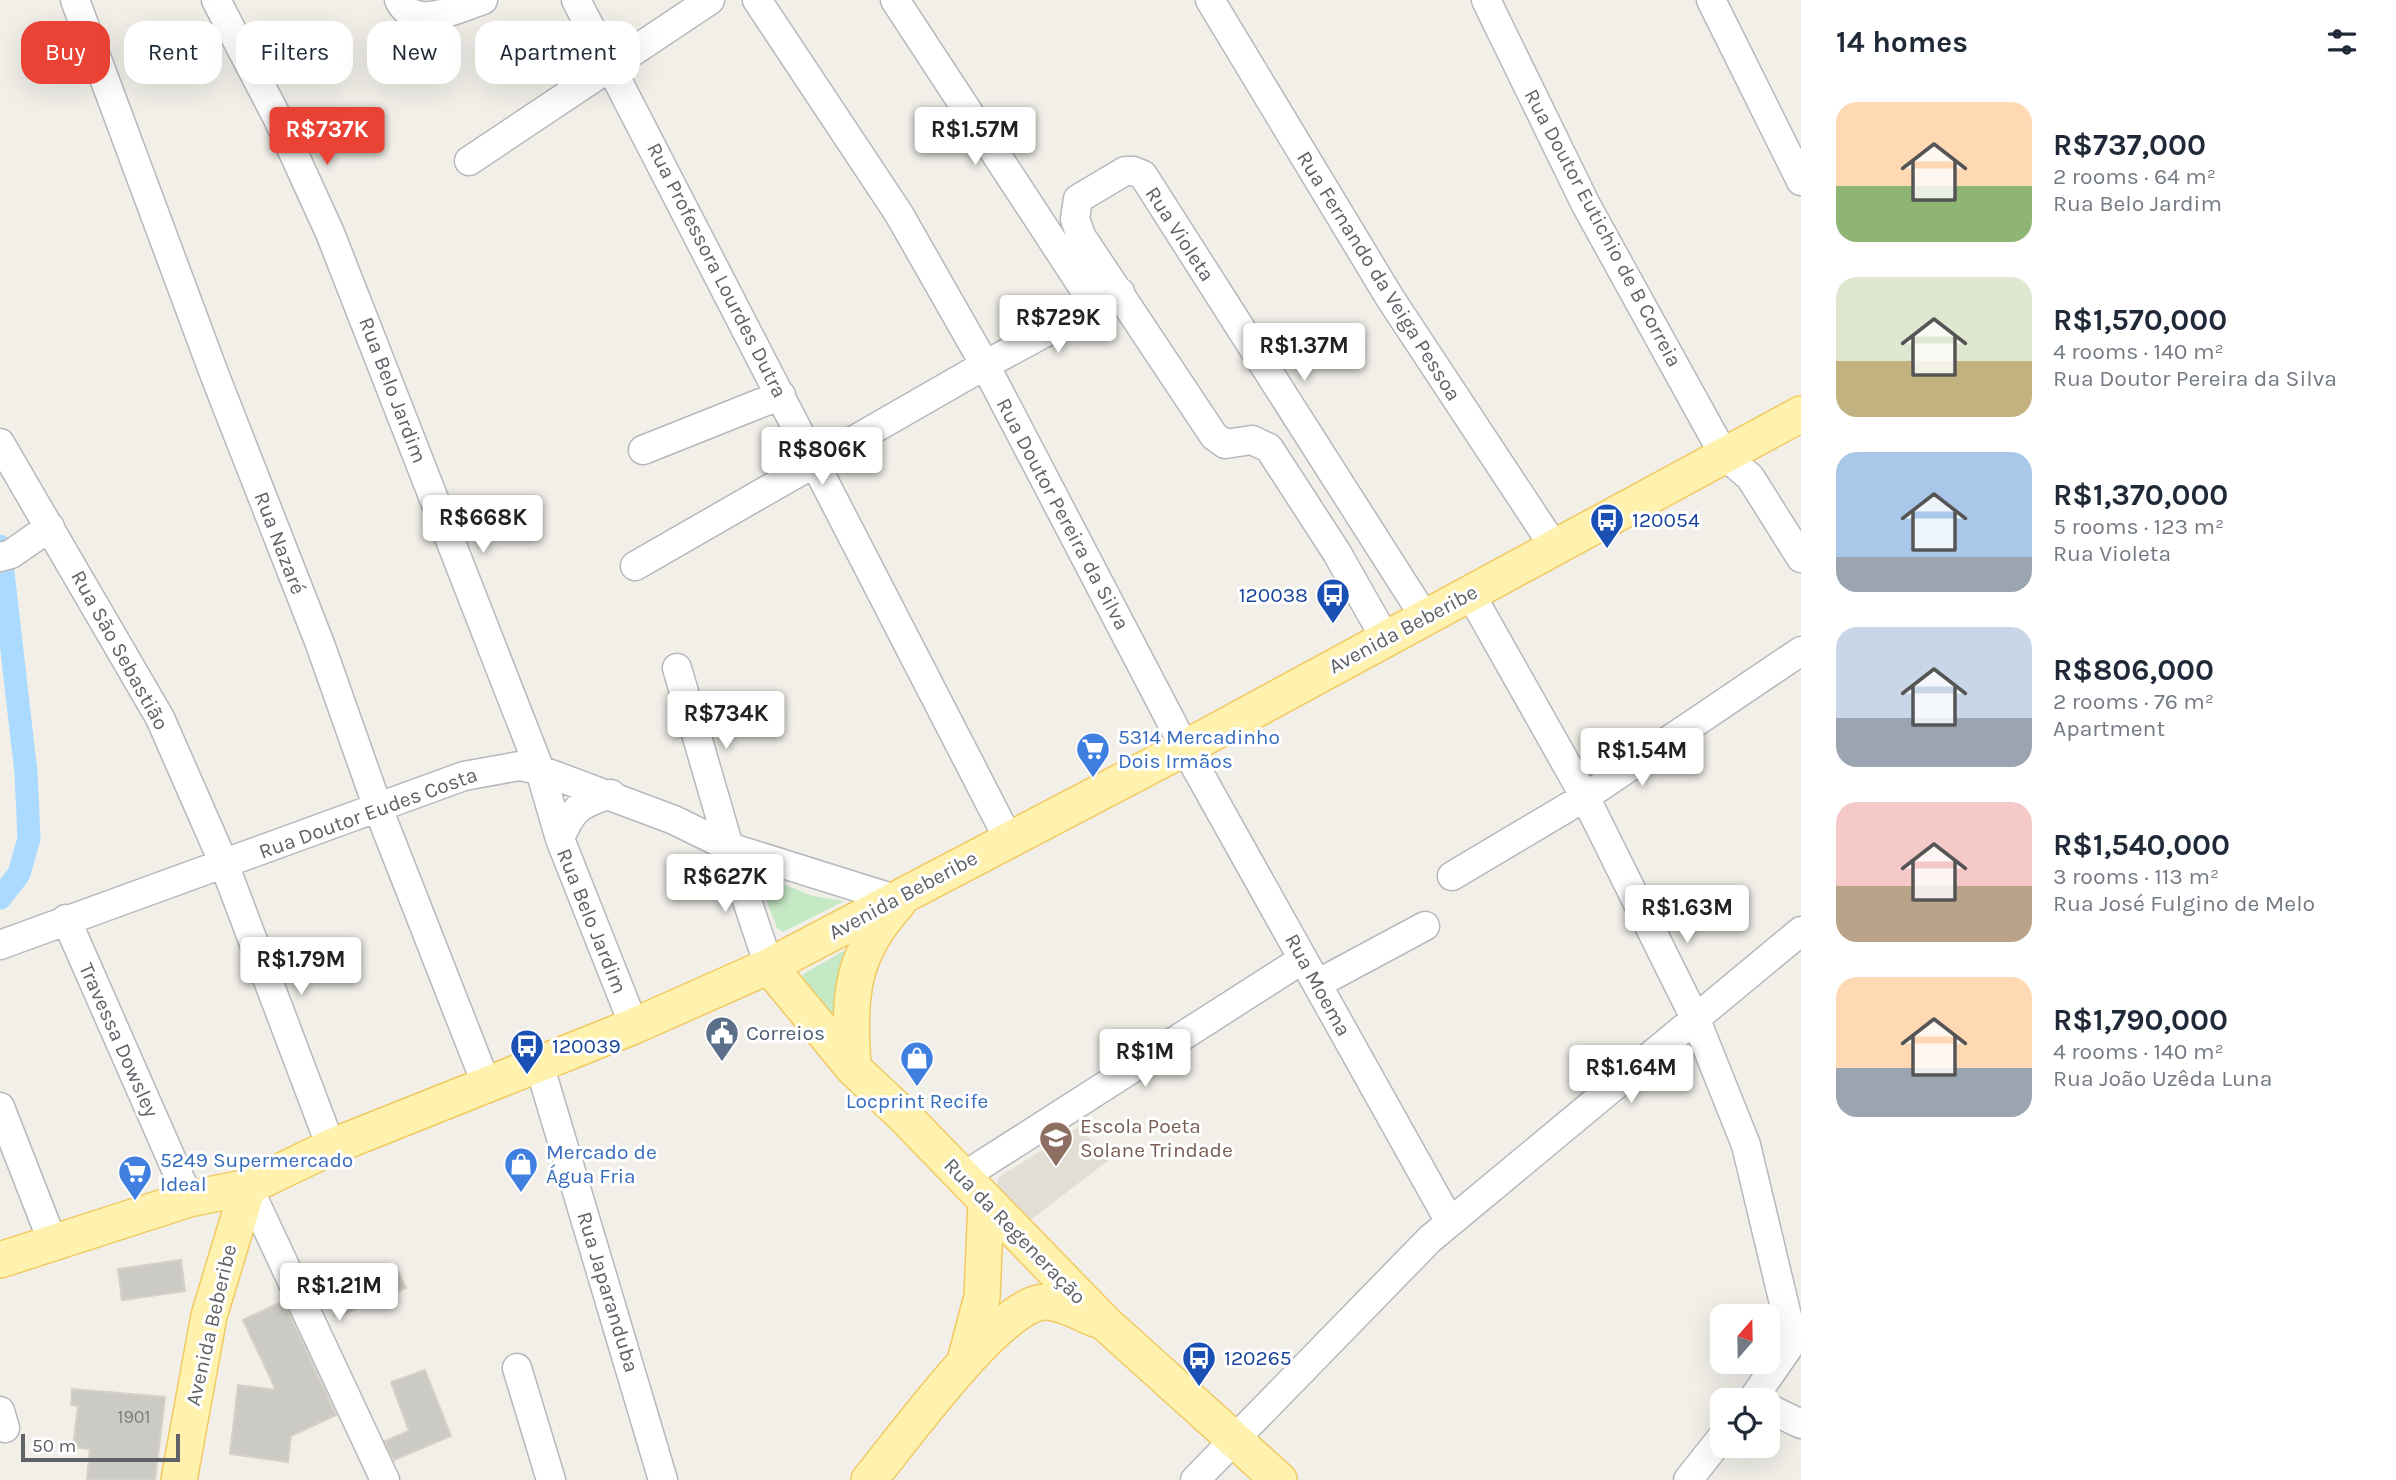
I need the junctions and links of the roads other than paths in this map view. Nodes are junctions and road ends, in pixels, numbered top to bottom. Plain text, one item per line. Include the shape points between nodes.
1 (75, 0) edge
2 (216, 0) edge
3 (483, 0) edge
4 (576, 0) edge
5 (710, 0) edge
6 (757, 0) edge
7 (895, 0) edge
8 (1210, 0) edge
9 (1486, 0) edge
10 (1711, 0) edge
11 (407, 8) edge
12 (588, 21) edge
13 (640, 46) edge
14 (583, 84) edge
15 (622, 84) edge
16 (469, 161) dead end
17 (1801, 181) edge
18 (1108, 300) junction
19 (985, 365) junction
20 (781, 395) junction
21 (1801, 414) edge
22 (1, 445) edge
23 (643, 450) dead end
24 (1724, 454) junction
25 (816, 462) junction
26 (50, 527) junction
27 (1555, 548) junction
28 (6, 556) edge
29 (1801, 558) edge
30 (635, 566) dead end
31 (1470, 593) junction
32 (1424, 616) junction
33 (1385, 639) junction
34 (1801, 651) edge
35 (677, 668) dead end
36 (1185, 748) junction
37 (541, 770) junction
38 (611, 794) junction
39 (1585, 797) junction
40 (378, 808) junction
41 (560, 839) junction
42 (1009, 840) junction
43 (729, 847) junction
44 (224, 864) junction
45 (1452, 876) dead end
46 (902, 895) junction
47 (66, 919) junction
48 (1425, 926) dead end
49 (1801, 931) edge
50 (0, 945) edge
51 (1303, 959) junction
52 (769, 966) junction
53 (1317, 984) junction
54 (1696, 1020) junction
55 (634, 1026) junction
56 (539, 1063) junction
57 (853, 1069) junction
58 (486, 1086) junction
59 (0, 1107) edge
60 (331, 1147) junction
61 (961, 1178) junction
62 (247, 1187) junction
63 (189, 1199) junction
64 (986, 1202) junction
65 (1450, 1222) junction
66 (53, 1243) junction
67 (0, 1260) edge
68 (1105, 1323) junction
69 (1797, 1342) edge
70 (964, 1364) junction
71 (517, 1368) dead end
72 (1761, 1388) edge
73 (1780, 1414) edge
74 (1801, 1424) edge
75 (1233, 1438) junction
76 (1710, 1452) edge
77 (178, 1480) edge
78 (385, 1480) edge
79 (551, 1480) edge
80 (663, 1480) edge
81 (869, 1480) edge
82 (1195, 1480) edge
83 (1279, 1480) edge
84 (1688, 1480) edge

1 - 40 street, Rua Nazaré
2 - 37 street, Rua Belo Jardim via 278,117 330,233
3 - 11 street via 422,18
4 - 12 street, Rua Professora Lourdes Dutra
5 - 13 street
6 - 19 street, Rua Doutor Pereira da Silva via 899,214
7 - 18 street
8 - 27 street, Rua Fernando da Veiga Pessoa via 1390,298
9 - 24 street, Rua Doutor Eutichio de B Correia via 1586,205
10 - 17 street
14 - 16 street
15 - 20 street, Rua Professora Lourdes Dutra
18 - 19 street
18 - 32 street, Rua Violeta via 1074,208 1078,199 1133,171 1143,175
18 - 33 street, Rua Violeta via 1213,436 1225,444 1252,440 1269,447
19 - 25 street
19 - 36 street, Rua Doutor Pereira da Silva
20 - 23 street
20 - 25 street, Rua Professora Lourdes Dutra
21 - 24 main road, Avenida Beberibe
22 - 26 street, Rua São Sebastião
24 - 27 main road, Avenida Beberibe
24 - 29 street, Rua Doutor Eutichio de B Correia via 1750,477
25 - 30 street
25 - 42 street, Rua Professora Lourdes Dutra
26 - 28 street
26 - 44 street, Rua São Sebastião via 160,718
27 - 31 main road, Avenida Beberibe
31 - 32 main road, Avenida Beberibe
31 - 39 street
32 - 33 main road, Avenida Beberibe
33 - 36 main road, Avenida Beberibe
34 - 39 street
35 - 43 street
36 - 42 main road, Avenida Beberibe
36 - 51 street, Rua Moema
37 - 38 street, Rua Doutor Eudes Costa
37 - 40 street, Rua Doutor Eudes Costa via 493,768
37 - 41 street, Rua Belo Jardim
38 - 41 street via 576,809
38 - 43 street, Rua Doutor Eudes Costa
39 - 45 street
39 - 54 street
40 - 44 street, Rua Doutor Eudes Costa
40 - 58 street, Rua Nazaré
41 - 55 street, Rua Belo Jardim
42 - 46 main road, Avenida Beberibe
43 - 46 street, Rua Doutor Eudes Costa
43 - 52 street
44 - 47 street, Rua Doutor Eudes Costa
44 - 60 street, Rua São Sebastião
46 - 52 main road, Avenida Beberibe
46 - 57 main road via 874,929 860,960 850,1032
47 - 50 street, Rua Doutor Eudes Costa
47 - 63 street, Travessa Dowsley
48 - 53 street
49 - 54 street
51 - 53 street, Rua Moema
51 - 61 street
52 - 55 main road, Avenida Beberibe
52 - 57 main road, Rua da Regeneração
53 - 65 street, Rua Moema
54 - 65 street
54 - 69 street via 1746,1145
55 - 56 main road, Avenida Beberibe
56 - 58 main road, Avenida Beberibe
56 - 80 street, Rua Japaranduba
57 - 61 main road, Rua da Regeneração
58 - 60 main road, Avenida Beberibe
59 - 66 street
60 - 62 main road, Avenida Beberibe
61 - 64 main road, Rua da Regeneração
62 - 63 main road
62 - 77 main road, Avenida Beberibe via 209,1316
62 - 78 street
63 - 66 main road
64 - 68 main road, Rua da Regeneração
64 - 70 main road via 982,1297
65 - 75 street
66 - 67 main road
68 - 70 main road via 1059,1304 1035,1303 1010,1318
68 - 75 main road, Rua da Regeneração
69 - 72 street
70 - 81 main road
71 - 79 street
73 - 74 street
75 - 82 street
75 - 83 main road, Rua da Regeneração
76 - 84 street

